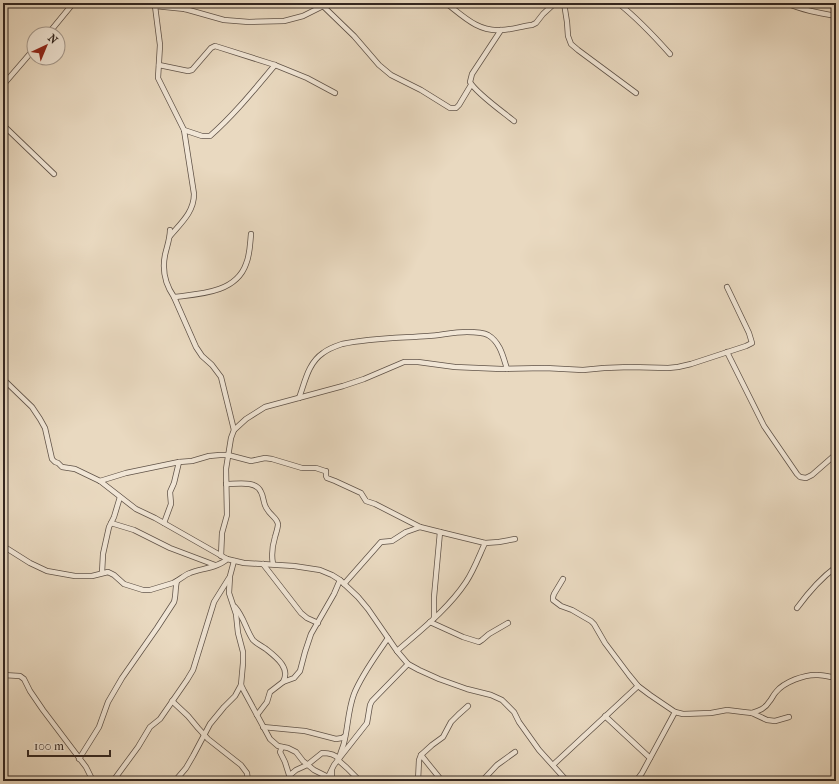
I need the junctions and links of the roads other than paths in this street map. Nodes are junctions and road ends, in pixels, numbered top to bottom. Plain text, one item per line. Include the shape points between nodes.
1 (74, 3) edge
2 (145, 3) edge
3 (193, 3) edge
4 (333, 3) edge
5 (446, 3) edge
6 (555, 3) edge
7 (564, 3) edge
8 (618, 3) edge
9 (786, 3) edge
10 (155, 6) junction
11 (323, 6) junction
12 (186, 10) junction
13 (836, 16) edge
14 (55, 26) edge
15 (501, 30) junction
16 (670, 54) dead end
17 (26, 59) edge
18 (159, 65) junction
19 (275, 65) junction
20 (3, 85) edge
21 (471, 85) junction
22 (335, 93) dead end
23 (636, 93) dead end
24 (514, 121) dead end
25 (3, 125) edge
26 (184, 130) junction
27 (54, 174) dead end
28 (170, 230) dead end
29 (251, 234) dead end
30 (170, 236) junction
31 (727, 288) dead end
32 (174, 297) junction
33 (727, 352) junction
34 (507, 369) junction
35 (3, 378) edge
36 (299, 398) junction
37 (234, 430) junction
38 (836, 454) edge
39 (228, 455) junction
40 (179, 462) junction
41 (100, 481) junction
42 (226, 484) junction
43 (120, 497) junction
44 (164, 523) junction
45 (111, 524) junction
46 (420, 527) junction
47 (440, 532) junction
48 (515, 539) dead end
49 (485, 543) junction
50 (3, 546) edge
51 (221, 556) junction
52 (227, 559) junction
53 (234, 561) junction
54 (263, 564) junction
55 (273, 564) junction
56 (215, 565) junction
57 (836, 567) edge
58 (102, 573) junction
59 (230, 576) junction
60 (564, 579) dead end
61 (340, 580) junction
62 (177, 581) junction
63 (344, 584) junction
64 (233, 604) junction
65 (797, 608) dead end
66 (432, 620) junction
67 (318, 623) junction
68 (508, 623) dead end
69 (388, 638) junction
70 (396, 651) junction
71 (408, 664) junction
72 (3, 675) edge
73 (836, 678) edge
74 (283, 682) junction
75 (241, 685) junction
76 (638, 686) junction
77 (172, 702) junction
78 (468, 706) dead end
79 (675, 712) junction
80 (752, 714) junction
81 (257, 715) junction
82 (605, 716) junction
83 (789, 717) dead end
84 (263, 727) junction
85 (204, 735) junction
86 (345, 736) junction
87 (282, 747) junction
88 (515, 752) dead end
89 (421, 755) junction
90 (79, 758) junction
91 (339, 758) junction
92 (650, 758) junction
93 (307, 765) junction
94 (553, 766) junction
95 (332, 769) junction
96 (290, 778) edge
97 (327, 779) edge
98 (93, 781) edge
99 (113, 781) edge
100 (175, 781) edge
101 (248, 781) edge
102 (332, 781) edge
103 (360, 781) edge
104 (418, 781) edge
105 (442, 781) edge
106 (482, 781) edge
107 (567, 781) edge
108 (636, 781) edge

1 - 14 street
2 - 10 street
3 - 12 street
4 - 11 street
5 - 15 street via 474,24 491,30
6 - 15 street via 532,25
7 - 23 street via 571,44
8 - 16 street
9 - 13 street
10 - 12 street
10 - 18 street via 160,45
11 - 12 street via 303,16 284,21 224,20
11 - 21 street via 391,75 450,108 459,105
15 - 21 street via 472,74
17 - 20 street
18 - 19 street via 192,70 215,46
18 - 26 street via 159,82
19 - 22 street
19 - 26 street via 246,100 210,136
21 - 24 street
25 - 27 street
26 - 30 street via 194,200 189,213
28 - 30 street
29 - 32 street via 246,265 238,278 213,291
30 - 32 street via 164,268 165,280
31 - 33 street via 752,343
32 - 37 street via 196,347 221,377
33 - 34 street via 678,367
33 - 38 street via 764,426 800,477 812,475
34 - 36 street via 404,362 364,380
34 - 36 street via 498,345 482,333 466,332 357,342 324,351 317,357
35 - 41 street via 36,413 45,428 53,460 62,467 75,469
36 - 37 street via 265,406
37 - 39 street
39 - 40 street
39 - 42 street
39 - 46 street via 251,461 272,459 302,468 325,471 327,478 361,493 366,501
40 - 41 street
40 - 44 street via 170,492 171,504
41 - 43 street
42 - 51 street via 227,515 222,533
42 - 55 street via 254,484 260,490 265,506 278,523 272,545
43 - 44 street via 136,509
43 - 45 street
44 - 51 street
45 - 56 street via 134,530 170,548
45 - 58 street via 103,554
46 - 47 street
46 - 63 street via 392,541 382,542
47 - 49 street
47 - 66 street
48 - 49 street
49 - 66 street via 467,581
50 - 58 street via 47,571 75,576
51 - 52 street
52 - 53 street
52 - 56 street
53 - 54 street
53 - 59 street
54 - 55 street
54 - 67 street via 301,613
55 - 61 street via 320,570
56 - 62 street via 188,573
57 - 65 street
58 - 62 street via 111,573 124,584 143,590
59 - 64 street via 229,593
59 - 77 street via 214,602 193,670
60 - 76 street via 553,600 594,624 605,643
61 - 63 street
61 - 67 street
62 - 90 street via 174,602 122,678 108,702 99,728
63 - 69 street via 358,597
64 - 74 street via 255,642 284,666
64 - 75 street via 243,652
66 - 68 street via 463,637 479,642
66 - 70 street
67 - 74 street via 311,634 300,671 294,678
69 - 70 street
69 - 86 street via 356,690
70 - 71 street
71 - 91 street via 372,701 367,723
71 - 94 street via 439,679 502,700 514,712
72 - 90 street via 20,676 24,679 43,710
73 - 80 street via 816,674 800,677 779,688 767,706
74 - 81 street via 270,692 267,702
75 - 81 street
75 - 85 street
76 - 79 street
76 - 82 street
77 - 85 street
77 - 99 street via 150,728
78 - 89 street via 454,719 443,737
79 - 80 street via 699,714 726,710
79 - 92 street
80 - 83 street via 776,721
81 - 84 street
82 - 92 street
82 - 94 street
84 - 86 street via 305,731 336,739
84 - 87 street via 270,739
85 - 100 street via 186,768
85 - 101 street via 247,772
86 - 91 street
87 - 93 street via 296,752
87 - 96 street via 280,752
88 - 106 street via 497,765
89 - 104 street
89 - 105 street
90 - 98 street
91 - 93 street via 333,754 322,754
91 - 95 street
91 - 103 street
92 - 108 street
93 - 96 street via 296,770
93 - 97 street
94 - 107 street
95 - 97 street
95 - 102 street

